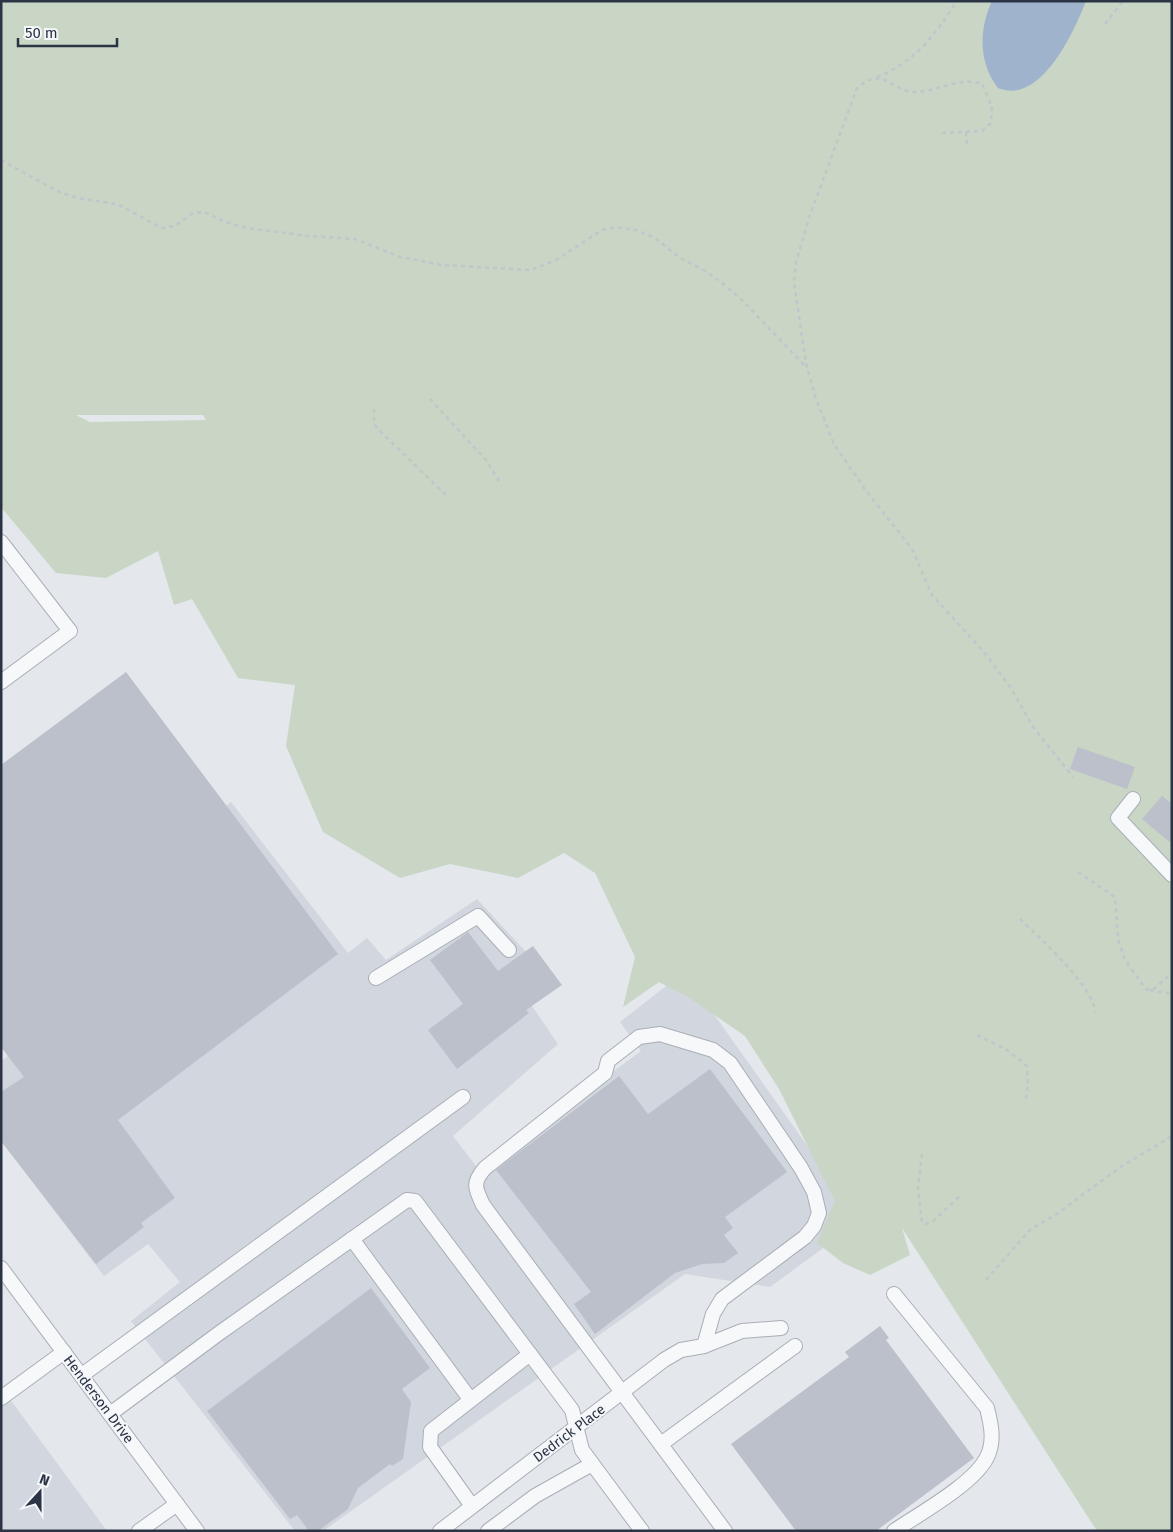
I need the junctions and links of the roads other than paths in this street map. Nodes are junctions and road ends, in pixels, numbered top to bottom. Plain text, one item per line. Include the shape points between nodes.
1 (1, 542) edge
2 (1, 682) edge
3 (1133, 799) dead end
4 (1172, 875) edge
5 (509, 950) dead end
6 (376, 978) dead end
7 (463, 1097) dead end
8 (352, 1239) junction
9 (1, 1268) edge
10 (894, 1294) dead end
11 (781, 1328) dead end
12 (704, 1346) junction
13 (795, 1346) dead end
14 (64, 1352) junction
15 (530, 1354) junction
16 (82, 1375) junction
17 (622, 1392) junction
18 (1, 1398) edge
19 (470, 1400) junction
20 (110, 1414) junction
21 (577, 1426) junction
22 (661, 1444) junction
23 (592, 1464) junction
24 (177, 1504) junction
25 (472, 1506) junction
26 (139, 1531) edge
27 (196, 1531) edge
28 (440, 1531) edge
29 (488, 1531) edge
30 (642, 1531) edge
31 (725, 1531) edge
32 (894, 1531) edge

1 - 2 street via 70,631
3 - 4 street via 1118,818
5 - 6 street via 478,916
7 - 16 street
8 - 15 street via 407,1200 415,1201
8 - 19 street
8 - 20 street
9 - 14 street, Henderson Drive
10 - 32 street via 987,1408 993,1429 987,1457 967,1481
11 - 12 street, Dedrick Place via 742,1331
12 - 17 street, Dedrick Place via 681,1350
12 - 17 street via 713,1314 722,1299 805,1237 819,1213 814,1192 801,1168 730,1063 713,1050 660,1034 639,1037 608,1061 605,1073 476,1178 476,1188 483,1205
13 - 22 street
14 - 16 street, Henderson Drive
14 - 18 street
15 - 19 street
15 - 21 street via 572,1410
16 - 20 street, Henderson Drive
17 - 21 street, Dedrick Place
17 - 22 street
19 - 25 street via 434,1428 429,1439 430,1447
20 - 24 street, Henderson Drive
21 - 23 street via 582,1450
21 - 25 street, Dedrick Place
22 - 31 street
23 - 29 street via 535,1496
23 - 30 street
24 - 26 street
24 - 27 street, Henderson Drive
25 - 28 street, Dedrick Place

